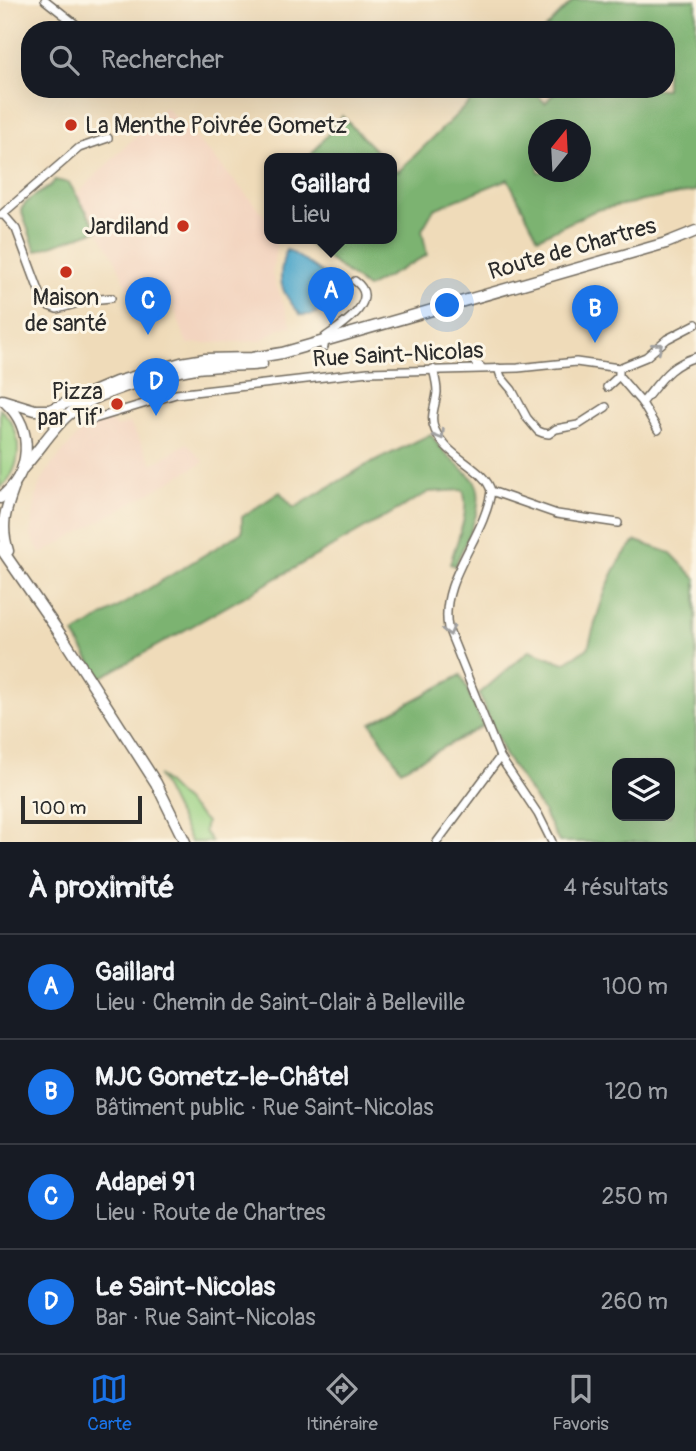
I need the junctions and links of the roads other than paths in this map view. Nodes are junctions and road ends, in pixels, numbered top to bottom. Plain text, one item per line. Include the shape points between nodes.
1 (45, 0) edge
2 (72, 21) edge
3 (108, 138) dead end
4 (1, 215) edge
5 (696, 231) edge
6 (355, 281) dead end
7 (111, 298) dead end
8 (696, 324) edge
9 (323, 344) junction
10 (463, 352) dead end
11 (696, 357) edge
12 (482, 368) junction
13 (498, 368) junction
14 (433, 369) junction
15 (619, 372) junction
16 (154, 375) junction
17 (607, 387) dead end
18 (161, 398) junction
19 (1, 399) edge
20 (642, 403) junction
21 (606, 407) dead end
22 (94, 419) dead end
23 (658, 430) dead end
24 (23, 468) junction
25 (15, 484) junction
26 (491, 491) junction
27 (0, 498) edge
28 (618, 523) dead end
29 (0, 547) edge
30 (15, 567) junction
31 (500, 757) junction
32 (186, 842) edge
33 (437, 842) edge
34 (552, 842) edge

1 - 2 street
3 - 4 street via 79,148
4 - 7 street via 16,229 44,304 57,309
5 - 9 main road, Route de Chartres
6 - 9 street via 363,290 358,312
15 -> 8 street
9 - 16 main road, Route de Chartres via 267,363
10 - 12 street
11 - 20 street via 679,363
12 - 13 street, Rue Saint-Nicolas
12 - 14 street, Rue Saint-Nicolas
13 - 15 street, Rue Saint-Nicolas via 587,362
13 - 21 street via 527,418 543,433 578,425
14 - 18 street, Rue Saint-Nicolas via 307,378
14 -> 26 street via 435,431 461,461 482,475
15 - 17 street
15 - 20 street
16 - 18 street
16 - 19 main road, Route de Chartres via 116,382 50,410 28,409
16 - 24 main road, Route de Chartres via 78,408
18 - 22 street, Rue Saint-Nicolas
19 - 24 main road via 22,426 26,443
20 - 23 street
24 - 25 main road
25 - 27 main road
25 - 30 main road via 1,523
26 - 28 street via 556,514
26 -> 31 street via 454,582 446,619
29 - 30 main road
30 - 32 main road via 156,783
31 - 33 street
31 - 34 street

